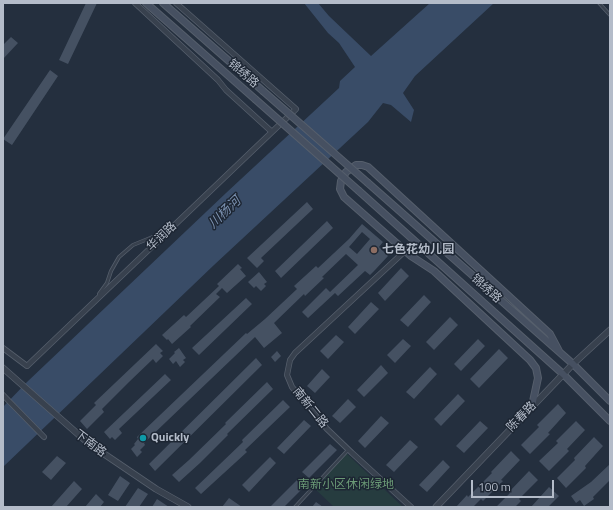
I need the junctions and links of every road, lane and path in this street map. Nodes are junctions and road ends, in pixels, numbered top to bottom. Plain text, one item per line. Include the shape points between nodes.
1 (135, 3) edge
2 (146, 3) edge
3 (163, 3) edge
4 (176, 3) edge
5 (599, 3) edge
6 (610, 14) edge
7 (272, 132) junction
8 (170, 229) junction
9 (405, 251) junction
10 (94, 302) junction
11 (610, 330) edge
12 (3, 348) edge
13 (559, 351) junction
14 (573, 364) junction
15 (3, 368) edge
16 (563, 374) junction
17 (4, 396) edge
18 (610, 401) edge
19 (532, 406) junction
20 (610, 421) edge
21 (44, 437) dead end
22 (348, 450) junction
23 (188, 507) edge
24 (295, 507) edge
25 (411, 507) edge
26 (436, 507) edge

1 - 7 street
2 - 16 main road, 锦绣路, bridge
3 - 13 main road, 锦绣路, bridge
4 - 7 street, 华润路 via 296,109
5 - 6 lane
7 - 8 street, 华润路
8 - 10 street, 华润路
8 - 10 lane via 134,245 119,257 107,284
9 - 13 main road, 锦绣路 via 344,197 340,189 341,181 349,169 356,165 368,167 550,334
9 - 19 main road, 锦绣路 via 434,271 530,360 536,368 538,378
9 - 22 street, 南新二路 via 290,360 287,375 292,387
10 - 12 street, 华润路 via 27,366
11 - 14 street, 陈春路
13 - 14 main road, 锦绣路
14 - 16 street, 陈春路
14 - 18 main road, 锦绣路
15 - 23 street, 下南路 via 78,436 156,489
16 - 19 street, 陈春路
16 - 20 main road, 锦绣路
17 - 21 street
19 - 26 street, 陈春路
22 - 24 lane
22 - 25 street, 南新二路

